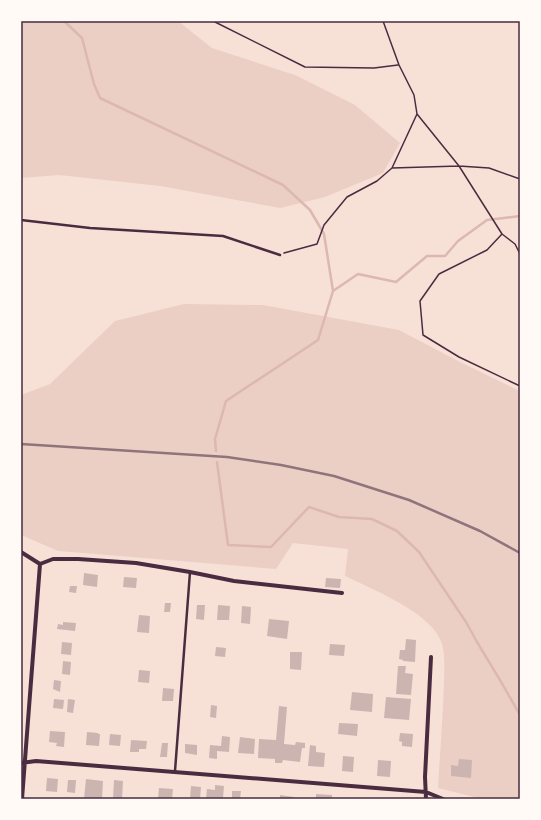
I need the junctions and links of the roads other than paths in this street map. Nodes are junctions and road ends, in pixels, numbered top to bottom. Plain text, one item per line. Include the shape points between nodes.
1 (21, 220) edge
2 (280, 255) road end
3 (21, 552) edge
4 (40, 564) junction
5 (190, 572) junction
6 (342, 593) dead end
7 (431, 658) dead end
8 (23, 764) edge
9 (175, 771) junction
10 (426, 792) junction
11 (22, 799) edge
12 (426, 799) edge
13 (443, 799) edge

1 - 2 lane via 90,228 223,236
3 - 4 street
4 - 5 street via 53,559 78,559 136,563
4 - 8 street
5 - 6 street via 234,581
5 - 9 lane
7 - 10 street
8 - 9 street via 36,761
8 - 11 street
9 - 10 street
10 - 12 street
10 - 13 street

